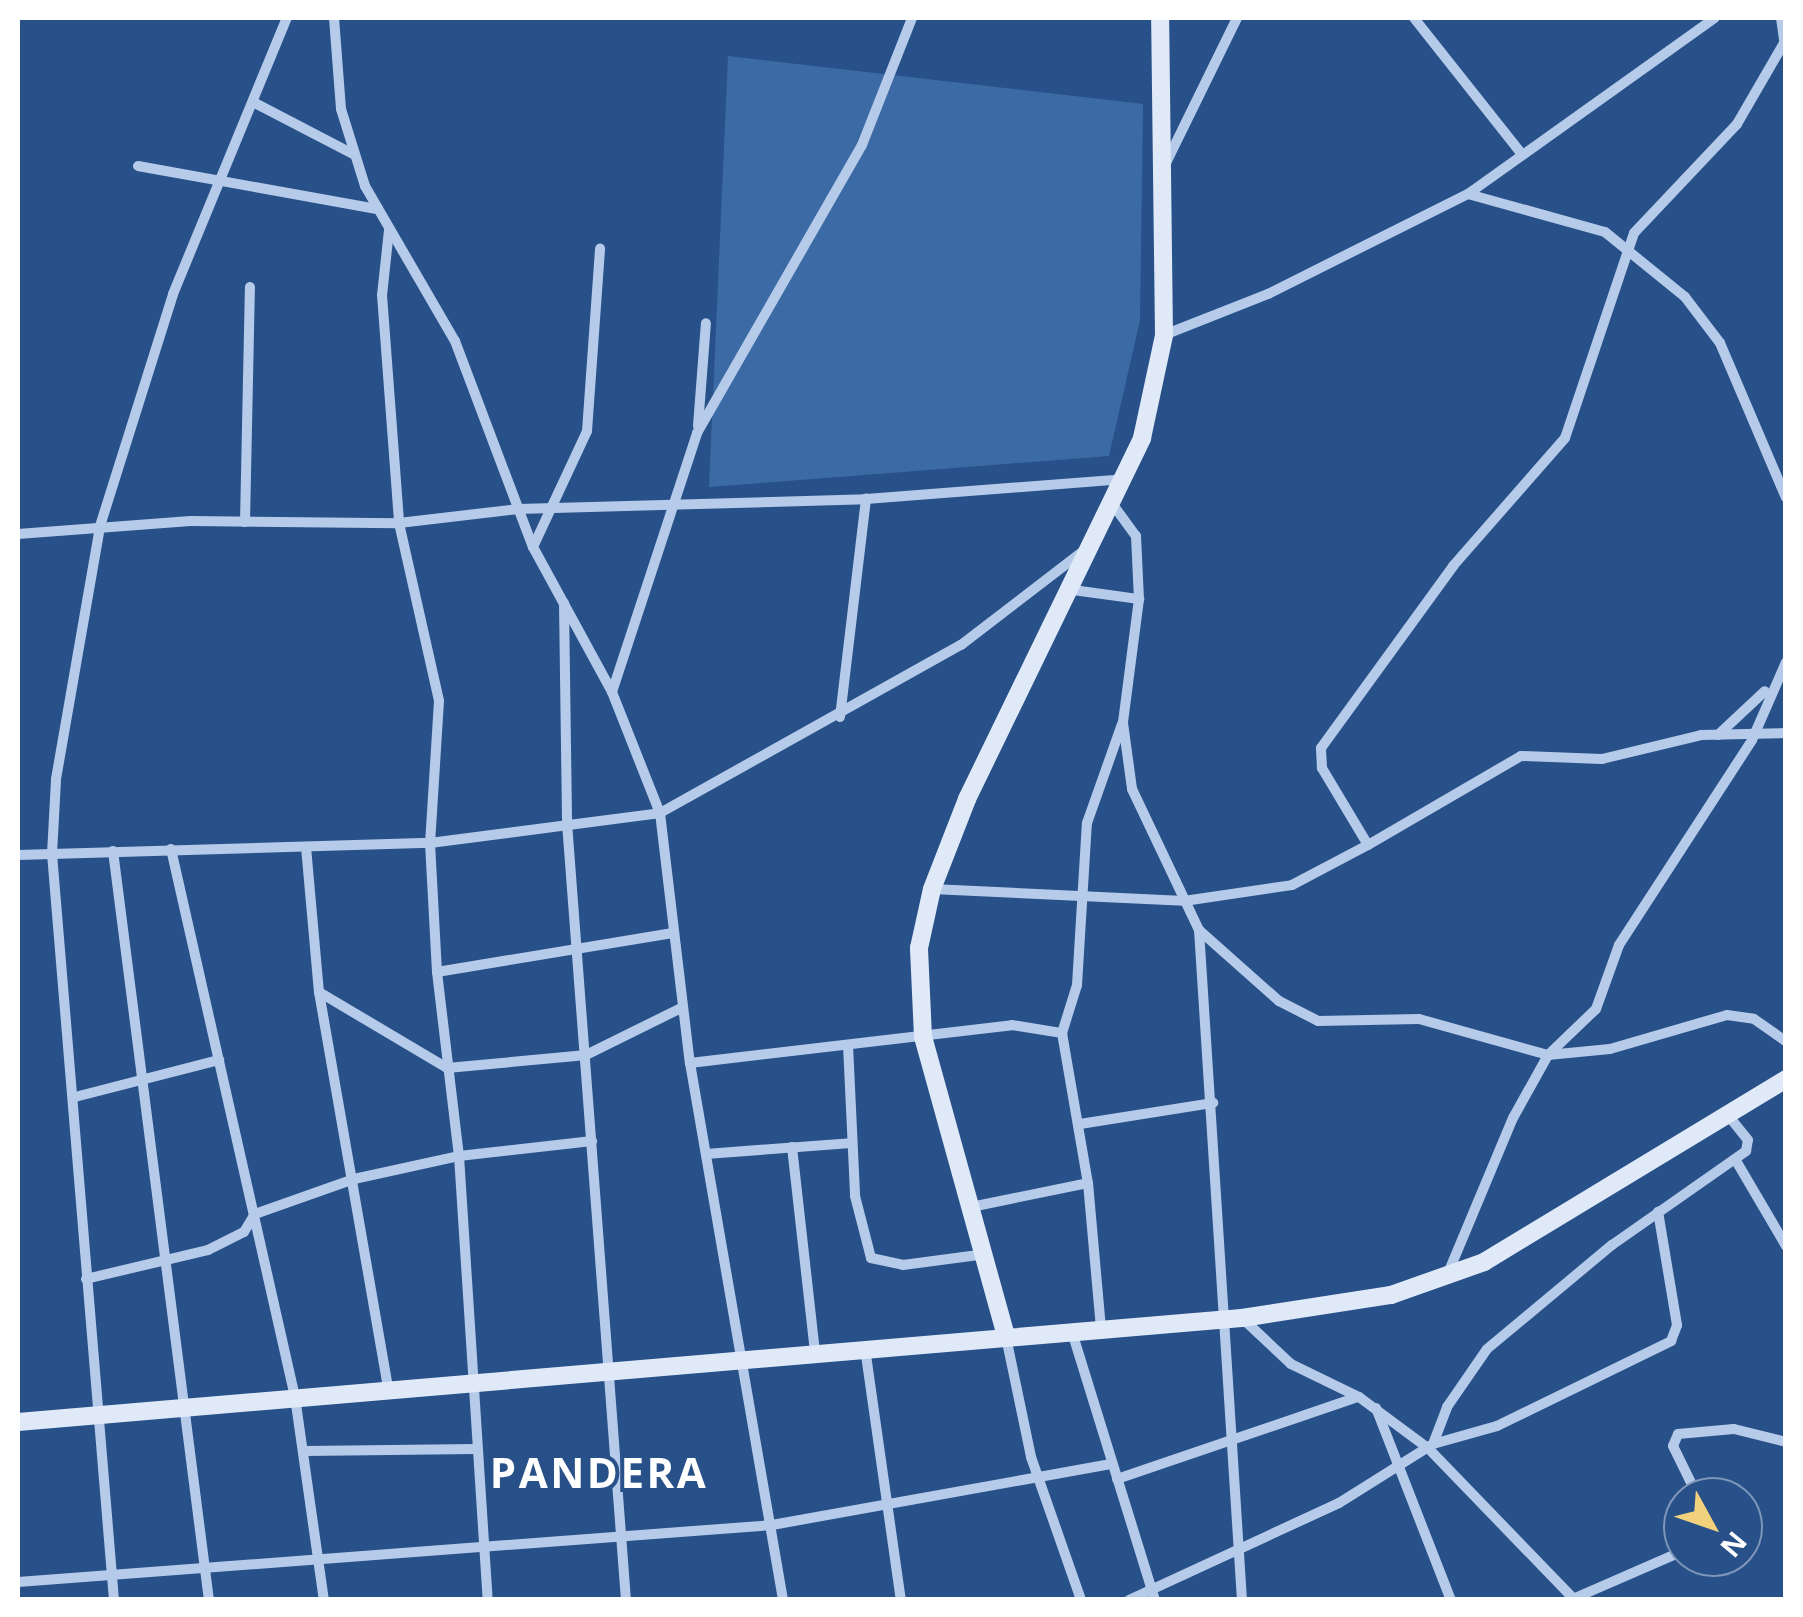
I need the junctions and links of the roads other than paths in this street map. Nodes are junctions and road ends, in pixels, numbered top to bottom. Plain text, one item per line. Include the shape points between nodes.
1 (288, 18) edge
2 (334, 18) edge
3 (912, 18) edge
4 (1160, 18) edge
5 (1237, 18) edge
6 (1414, 18) edge
7 (1715, 18) edge
8 (1781, 18) edge
9 (1785, 46) edge
10 (253, 102) junction
11 (1521, 153) junction
12 (353, 154) junction
13 (138, 166) dead end
14 (1163, 168) junction
15 (222, 176) junction
16 (1468, 194) junction
17 (378, 209) junction
18 (390, 229) junction
19 (1628, 247) junction
20 (600, 248) dead end
21 (250, 287) dead end
22 (706, 323) dead end
23 (1164, 335) junction
24 (697, 432) junction
25 (1128, 478) junction
26 (1786, 498) edge
27 (866, 499) junction
28 (676, 506) junction
29 (1114, 506) junction
30 (518, 509) junction
31 (552, 509) junction
32 (245, 522) junction
33 (398, 523) junction
34 (100, 526) junction
35 (18, 534) edge
36 (1097, 540) junction
37 (533, 547) junction
38 (1074, 590) junction
39 (564, 596) junction
40 (1139, 599) junction
41 (1786, 662) edge
42 (1768, 688) junction
43 (612, 692) junction
44 (840, 717) junction
45 (1123, 722) junction
46 (1786, 733) edge
47 (1718, 734) junction
48 (1752, 740) junction
49 (660, 813) junction
50 (567, 823) junction
51 (430, 843) junction
52 (1368, 845) junction
53 (306, 847) junction
54 (172, 849) junction
55 (114, 851) junction
56 (52, 854) junction
57 (18, 855) edge
58 (932, 889) junction
59 (1078, 891) junction
60 (1184, 901) junction
61 (1199, 930) junction
62 (673, 933) junction
63 (578, 950) junction
64 (436, 972) junction
65 (319, 992) junction
66 (683, 1007) junction
67 (1062, 1034) junction
68 (923, 1037) junction
69 (1786, 1040) edge
70 (848, 1045) junction
71 (586, 1055) junction
72 (1548, 1055) junction
73 (219, 1060) junction
74 (690, 1064) junction
75 (447, 1068) junction
76 (1786, 1079) edge
77 (145, 1080) junction
78 (75, 1096) junction
79 (1213, 1103) junction
80 (1728, 1115) junction
81 (1080, 1124) junction
82 (592, 1141) junction
83 (851, 1143) junction
84 (792, 1148) junction
85 (706, 1154) junction
86 (458, 1156) junction
87 (1735, 1159) junction
88 (354, 1180) junction
89 (1088, 1182) junction
90 (971, 1207) junction
91 (1658, 1212) junction
92 (255, 1214) junction
93 (1786, 1246) edge
94 (978, 1255) junction
95 (170, 1263) junction
96 (86, 1279) junction
97 (1446, 1279) junction
98 (1234, 1319) junction
99 (1101, 1329) junction
100 (1072, 1331) junction
101 (1006, 1336) junction
102 (865, 1347) junction
103 (816, 1353) junction
104 (742, 1358) junction
105 (609, 1372) junction
106 (476, 1383) junction
107 (388, 1389) junction
108 (295, 1397) junction
109 (1358, 1397) junction
110 (187, 1406) junction
111 (1375, 1407) junction
112 (98, 1414) junction
113 (18, 1422) edge
114 (1232, 1441) junction
115 (1786, 1442) edge
116 (1431, 1446) junction
117 (475, 1449) junction
118 (305, 1451) junction
119 (1110, 1464) junction
120 (1402, 1470) junction
121 (1688, 1477) edge
122 (1118, 1479) junction
123 (1038, 1480) junction
124 (890, 1502) junction
125 (772, 1525) junction
126 (622, 1541) junction
127 (1239, 1547) junction
128 (483, 1550) junction
129 (319, 1558) junction
130 (1663, 1560) edge
131 (203, 1566) junction
132 (112, 1579) junction
133 (18, 1582) edge
134 (1154, 1594) edge
135 (1575, 1599) edge
136 (114, 1600) edge
137 (209, 1600) edge
138 (324, 1600) edge
139 (488, 1600) edge
140 (626, 1600) edge
141 (783, 1600) edge
142 (902, 1600) edge
143 (1081, 1600) edge
144 (1129, 1600) edge
145 (1242, 1600) edge
146 (1451, 1600) edge

1 - 10 street
2 - 12 street
3 - 24 street via 862,145
4 - 14 street
5 - 14 street
6 - 11 street
7 - 11 street
8 - 9 street
9 - 19 street via 1737,124
10 - 12 street
10 - 15 street
11 - 16 street
12 - 17 street
13 - 15 street
14 - 23 street
15 - 17 street
15 - 34 street via 173,294
16 - 19 street via 1569,220
16 - 23 street via 1268,294
17 - 18 street
18 - 30 street via 455,341
18 - 33 street via 382,295
19 - 26 street via 1685,297 1720,343
19 - 52 street via 1565,438 1453,566 1321,748 1322,768
20 - 31 street via 587,431
21 - 32 street
22 - 24 street
23 - 25 street
24 - 28 street
25 - 27 street
25 - 29 street
27 - 28 street
27 - 44 street
28 - 31 street
28 - 43 street
29 - 36 street
29 - 40 street via 1136,536
30 - 31 street
30 - 33 street
30 - 37 street
31 - 37 street
32 - 33 street
32 - 34 street
33 - 51 street via 439,701
34 - 35 street
34 - 56 street via 72,663
36 - 38 street
36 - 44 street via 974,636
37 - 39 street
38 - 40 street
38 - 58 street via 976,782
39 - 43 street
39 - 50 street
40 - 45 street
41 - 42 street
42 - 47 street
42 - 48 street
43 - 49 street
44 - 49 street
45 - 59 street via 1094,791
45 - 60 street via 1132,789
46 - 48 street
47 - 48 street
47 - 52 street via 1602,759 1520,756
48 - 72 street via 1619,946 1596,1009
49 - 50 street
49 - 62 street
50 - 51 street
50 - 63 street
51 - 53 street
51 - 64 street
52 - 60 street via 1292,885
53 - 54 street
53 - 65 street
54 - 55 street
54 - 73 street
55 - 56 street
55 - 77 street
56 - 57 street
56 - 78 street
58 - 59 street
58 - 68 street via 920,948
59 - 60 street
59 - 67 street via 1077,985
60 - 61 street
61 - 72 street via 1302,1016 1419,1019
61 - 79 street
62 - 63 street
62 - 66 street
63 - 64 street via 484,958
63 - 71 street
64 - 75 street
65 - 75 street
65 - 88 street
66 - 71 street
66 - 74 street
67 - 68 street via 1012,1025
67 - 81 street
68 - 70 street
68 - 90 street
69 - 72 street via 1754,1019 1727,1015 1610,1049
70 - 74 street
70 - 83 street
71 - 75 street
71 - 82 street
72 - 97 street via 1474,1201
73 - 77 street
73 - 92 street
74 - 85 street
75 - 86 street
76 - 80 street
77 - 78 street
77 - 95 street
78 - 96 street
79 - 81 street
79 - 98 street
80 - 87 street via 1748,1140
80 - 97 street
81 - 89 street
82 - 86 street
82 - 105 street
83 - 84 street
83 - 94 street via 871,1258 904,1264
84 - 85 street
84 - 103 street
85 - 104 street
86 - 88 street
86 - 106 street
87 - 91 street
87 - 93 street
88 - 92 street
88 - 107 street
89 - 90 street
89 - 99 street
90 - 94 street
91 - 116 street via 1487,1350 1447,1407
91 - 116 street via 1677,1325 1670,1340 1497,1426
92 - 95 street via 232,1241
92 - 108 street
94 - 101 street
95 - 96 street
95 - 110 street
96 - 112 street
97 - 98 street
98 - 99 street
98 - 109 street via 1291,1364
98 - 114 street
99 - 100 street
100 - 101 street
100 - 119 street
101 - 102 street
101 - 123 street
102 - 103 street
102 - 124 street
103 - 104 street
104 - 105 street
104 - 125 street
105 - 106 street
105 - 126 street
106 - 107 street
106 - 117 street
107 - 108 street
108 - 110 street
108 - 118 street
109 - 111 street
109 - 114 street
110 - 112 street
110 - 131 street
111 - 116 street
111 - 120 street
112 - 113 street
112 - 132 street
114 - 122 street
114 - 127 street
115 - 121 street via 1734,1429 1678,1434 1673,1446
116 - 120 street
116 - 135 street
117 - 118 street
117 - 128 street
118 - 129 street
119 - 122 street
119 - 123 street
120 - 127 street
120 - 146 street
122 - 134 street
123 - 124 street
123 - 143 street
124 - 125 street
124 - 142 street
125 - 126 street
125 - 141 street
126 - 128 street
126 - 140 street
127 - 134 street
127 - 145 street
128 - 129 street
128 - 139 street
129 - 131 street
129 - 138 street
130 - 135 street
131 - 132 street
131 - 137 street
132 - 133 street
132 - 136 street
134 - 144 street

